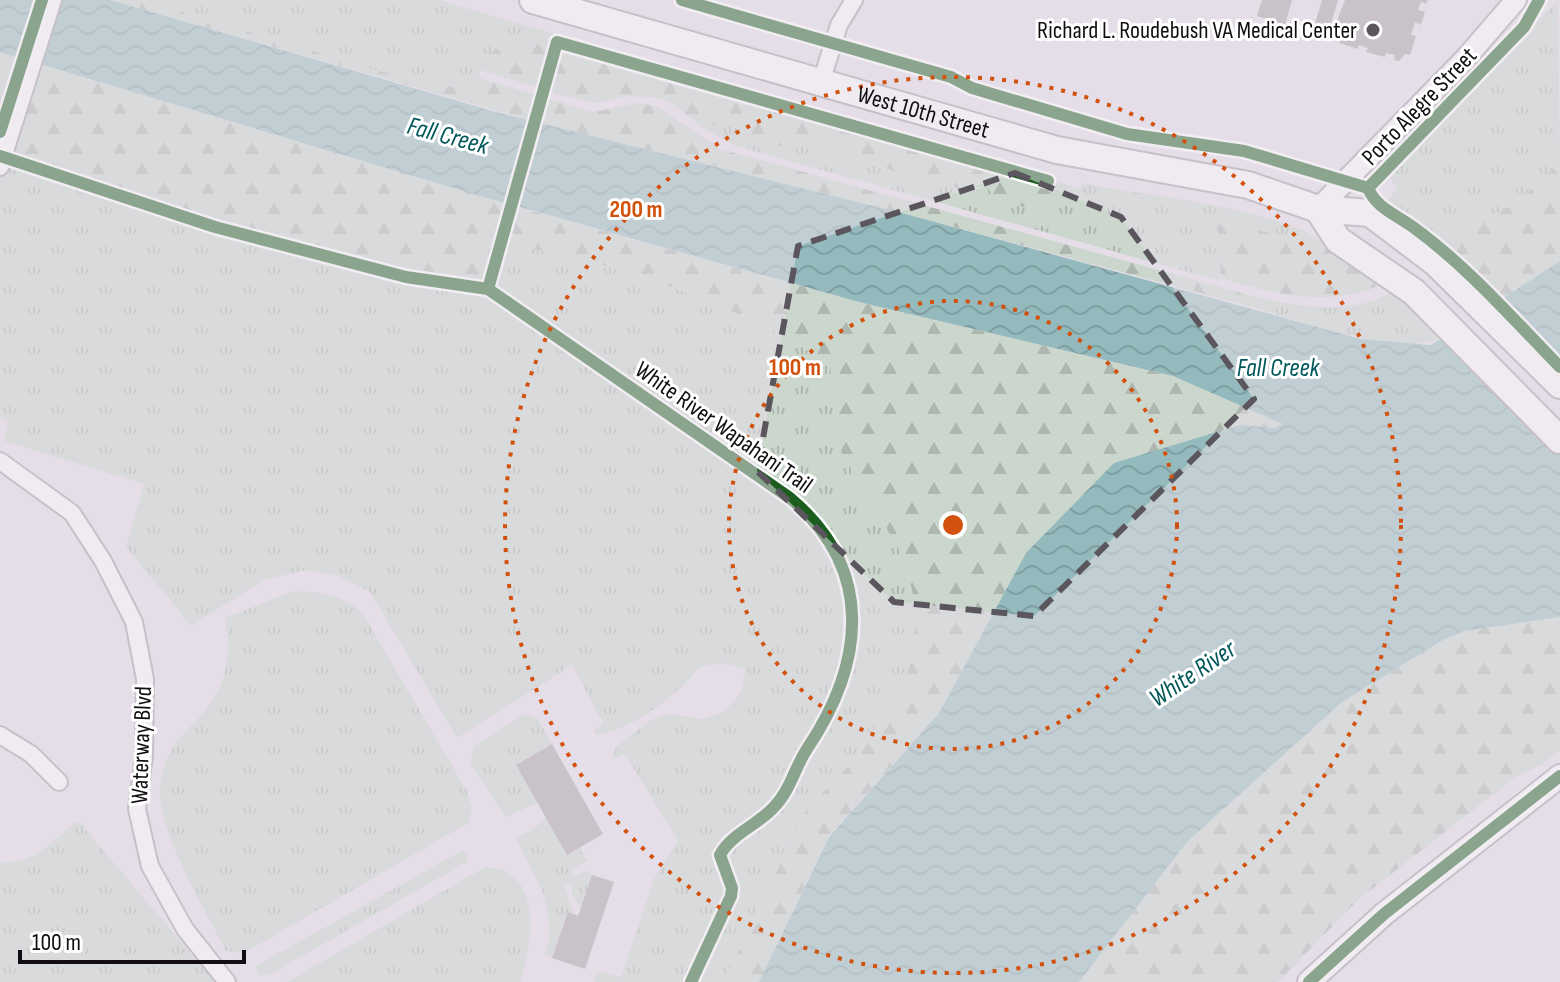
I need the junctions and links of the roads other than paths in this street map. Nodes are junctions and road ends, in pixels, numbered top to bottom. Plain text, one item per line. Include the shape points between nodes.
1 (53, 0) edge
2 (533, 0) edge
3 (854, 0) edge
4 (1516, 0) edge
5 (821, 82) junction
6 (2, 162) edge
7 (1318, 209) junction
8 (1560, 385) edge
9 (1560, 440) edge
10 (0, 461) edge
11 (0, 735) edge
12 (1560, 776) edge
13 (59, 782) dead end
14 (227, 982) edge
15 (1309, 982) edge

1 - 6 street
2 - 5 main road, West 10th Street
3 - 5 street via 839,25
4 - 7 street, Porto Alegre Street
5 - 7 main road, West 10th Street via 1057,150 1248,185
7 - 8 main road, West 10th Street via 1370,213 1435,262
7 - 9 main road via 1338,240 1423,301
10 - 14 street, Waterway Blvd via 72,513 134,622 145,679 137,809 150,866 185,929
11 - 13 street via 31,754
12 - 15 main road via 1384,914

